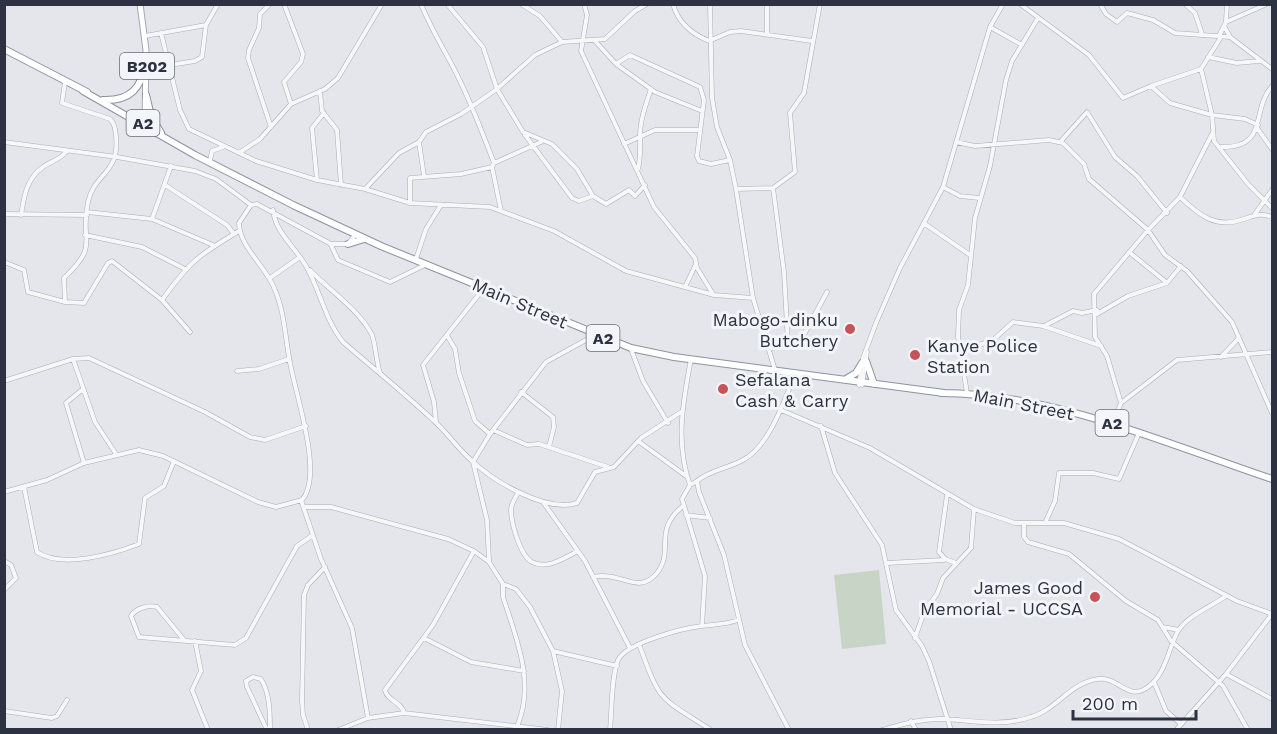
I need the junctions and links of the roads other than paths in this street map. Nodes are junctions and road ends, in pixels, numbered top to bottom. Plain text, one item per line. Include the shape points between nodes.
1 (140, 4) edge
2 (218, 4) edge
3 (270, 4) edge
4 (284, 4) edge
5 (382, 4) edge
6 (421, 4) edge
7 (447, 4) edge
8 (521, 4) edge
9 (584, 4) edge
10 (673, 4) edge
11 (710, 4) edge
12 (767, 4) edge
13 (820, 4) edge
14 (1003, 4) edge
15 (1020, 4) edge
16 (1100, 4) edge
17 (1185, 4) edge
18 (1227, 4) edge
19 (1267, 4) edge
20 (643, 5) edge
21 (1038, 18) junction
22 (1225, 24) junction
23 (206, 25) junction
24 (990, 27) junction
25 (161, 33) junction
26 (767, 33) junction
27 (1202, 34) junction
28 (146, 36) junction
29 (1220, 37) junction
30 (1230, 37) junction
31 (583, 41) junction
32 (595, 41) junction
33 (709, 41) junction
34 (812, 41) junction
35 (562, 42) junction
36 (1022, 45) junction
37 (4, 49) edge
38 (1208, 57) junction
39 (1260, 61) junction
40 (147, 63) junction
41 (615, 64) junction
42 (170, 65) junction
43 (1201, 69) junction
44 (1272, 69) edge
45 (65, 82) junction
46 (1151, 86) junction
47 (1272, 86) edge
48 (497, 89) junction
49 (651, 89) junction
50 (83, 91) junction
51 (320, 92) junction
52 (146, 95) junction
53 (103, 100) junction
54 (291, 104) junction
55 (471, 108) junction
56 (702, 111) junction
57 (324, 114) junction
58 (1212, 115) junction
59 (145, 126) junction
60 (1258, 127) junction
61 (271, 128) junction
62 (699, 130) junction
63 (523, 132) junction
64 (161, 133) junction
65 (1212, 134) junction
66 (640, 135) junction
67 (548, 141) junction
68 (1061, 141) junction
69 (4, 142) edge
70 (419, 142) junction
71 (956, 142) junction
72 (624, 144) junction
73 (994, 144) junction
74 (533, 145) junction
75 (224, 146) junction
76 (1219, 147) junction
77 (1272, 149) edge
78 (67, 151) junction
79 (239, 153) junction
80 (117, 157) junction
81 (202, 157) junction
82 (730, 160) junction
83 (210, 161) junction
84 (493, 165) junction
85 (171, 166) junction
86 (637, 170) junction
87 (424, 176) junction
88 (317, 180) junction
89 (165, 185) junction
90 (341, 185) junction
91 (645, 185) junction
92 (943, 187) junction
93 (773, 188) junction
94 (365, 189) junction
95 (736, 189) junction
96 (1272, 190) edge
97 (593, 196) junction
98 (1180, 197) junction
99 (979, 198) junction
100 (1264, 200) junction
101 (411, 203) junction
102 (251, 205) junction
103 (293, 205) junction
104 (441, 205) junction
105 (1272, 208) edge
106 (273, 210) junction
107 (501, 211) junction
108 (1167, 213) junction
109 (4, 214) edge
110 (87, 214) junction
111 (1256, 214) junction
112 (21, 215) junction
113 (1272, 217) edge
114 (152, 219) junction
115 (924, 224) junction
116 (342, 229) junction
117 (1148, 230) junction
118 (239, 231) junction
119 (355, 233) junction
120 (234, 234) junction
121 (86, 235) junction
122 (365, 239) junction
123 (331, 244) junction
124 (347, 244) junction
125 (213, 245) junction
126 (1129, 252) junction
127 (971, 255) junction
128 (300, 256) junction
129 (414, 258) junction
130 (4, 262) edge
131 (696, 263) junction
132 (428, 264) junction
133 (1181, 266) junction
134 (307, 267) junction
135 (184, 269) junction
136 (270, 278) junction
137 (1167, 283) junction
138 (686, 287) junction
139 (484, 288) junction
140 (827, 292) dead end
141 (714, 295) junction
142 (753, 298) junction
143 (162, 300) junction
144 (64, 302) junction
145 (1097, 312) junction
146 (1043, 326) junction
147 (190, 332) dead end
148 (595, 335) junction
149 (448, 336) junction
150 (1239, 338) junction
151 (788, 343) junction
152 (1101, 346) junction
153 (631, 348) junction
154 (769, 349) junction
155 (962, 350) junction
156 (1272, 352) edge
157 (1247, 356) junction
158 (1220, 357) junction
159 (289, 358) junction
160 (73, 359) junction
161 (691, 359) junction
162 (864, 362) junction
163 (237, 371) dead end
164 (776, 371) junction
165 (795, 374) junction
166 (381, 375) junction
167 (806, 375) junction
168 (845, 380) junction
169 (4, 381) edge
170 (860, 383) junction
171 (874, 384) junction
172 (83, 389) junction
173 (521, 392) junction
174 (944, 393) junction
175 (967, 393) junction
176 (1121, 403) junction
177 (781, 410) junction
178 (681, 412) junction
179 (1272, 413) edge
180 (436, 422) junction
181 (668, 423) junction
182 (1113, 423) junction
183 (306, 426) junction
184 (821, 426) junction
185 (1140, 431) junction
186 (492, 432) junction
187 (638, 441) junction
188 (549, 447) junction
189 (116, 454) junction
190 (174, 461) junction
191 (473, 462) junction
192 (84, 463) junction
193 (610, 468) junction
194 (687, 477) junction
195 (1272, 479) edge
196 (697, 481) junction
197 (690, 484) junction
198 (24, 487) junction
199 (4, 492) edge
200 (518, 493) junction
201 (947, 495) junction
202 (301, 500) junction
203 (543, 502) junction
204 (683, 506) junction
205 (305, 507) junction
206 (974, 509) junction
207 (686, 515) junction
208 (711, 518) junction
209 (1045, 524) junction
210 (1024, 525) junction
211 (313, 535) junction
212 (474, 550) junction
213 (576, 552) junction
214 (945, 559) junction
215 (4, 561) edge
216 (489, 562) junction
217 (887, 563) junction
218 (956, 563) junction
219 (325, 567) junction
220 (593, 577) junction
221 (503, 584) junction
222 (4, 590) edge
223 (1226, 596) junction
224 (738, 620) junction
225 (1270, 622) edge
226 (702, 626) junction
227 (1163, 627) junction
228 (1179, 630) junction
229 (424, 638) junction
230 (915, 638) junction
231 (183, 640) junction
232 (195, 640) junction
233 (639, 644) junction
234 (1174, 644) junction
235 (630, 648) junction
236 (553, 651) junction
237 (617, 666) junction
238 (524, 671) junction
239 (1226, 674) junction
240 (1154, 682) junction
241 (1219, 682) junction
242 (1272, 699) edge
243 (67, 700) dead end
244 (4, 711) edge
245 (404, 713) junction
246 (368, 718) junction
247 (945, 719) junction
248 (911, 721) junction
249 (518, 724) junction
250 (1181, 724) junction
251 (208, 729) edge
252 (268, 729) edge
253 (308, 729) edge
254 (338, 729) edge
255 (548, 729) edge
256 (558, 729) edge
257 (610, 729) edge
258 (711, 729) edge
259 (789, 729) edge
260 (882, 729) edge
261 (889, 729) edge
262 (916, 729) edge
263 (951, 729) edge
264 (1176, 729) edge
265 (1248, 729) edge

1 - 28 main road, B202
2 - 23 street
3 - 61 street via 260,14 248,58
4 - 54 street via 303,54 284,82
5 - 51 street via 341,74
6 - 55 street
7 - 48 street via 483,47
8 - 35 street via 540,16
9 - 31 street via 587,15
10 - 33 street via 689,31
11 - 33 street
12 - 26 street
13 - 34 street
14 - 24 street
15 - 21 street
16 - 27 street via 1117,22 1127,13 1153,20 1175,33
17 - 27 street via 1195,13
18 - 22 street
19 - 22 street
20 - 32 street via 605,39
21 - 36 street
21 - 46 street via 1089,55 1124,98
22 - 29 street
22 - 30 street
23 - 25 street
23 - 42 street via 202,57
24 - 36 street
24 - 71 street
25 - 28 street
25 - 42 street
26 - 33 street via 730,32
26 - 34 street
27 - 29 street
28 - 40 main road, B202
29 - 30 street
29 - 38 street
30 - 39 street
31 - 32 street
31 - 35 street
31 - 72 street via 581,51
32 - 41 street
33 - 82 street via 717,127
34 - 93 street via 804,93 790,113 795,172
35 - 48 street via 529,59
36 - 73 street via 1006,80
37 - 45 highway, A2
38 - 39 street via 1237,63
38 - 43 street
39 - 44 street
40 - 52 main road, B202
40 - 53 highway via 133,94
41 - 49 street
41 - 56 street via 630,55 694,83 704,93
42 - 75 street via 180,110 189,129
43 - 46 street
43 - 58 street
45 - 50 highway, A2
45 - 80 street via 61,99 64,105 113,121
46 - 58 street via 1170,103
47 - 60 street
48 - 55 street
48 - 63 street
49 - 56 street
49 - 66 street
50 - 53 highway, A2
50 - 59 highway, A2
51 - 54 street
51 - 57 street
52 - 59 main road, B202
52 - 64 highway via 151,116
53 - 59 highway, A2
54 - 61 street
55 - 70 street via 426,132
55 - 84 street
56 - 62 street
57 - 88 street via 312,128
57 - 90 street via 337,130
58 - 60 street via 1245,119
58 - 65 street
59 - 64 highway, A2
59 - 81 highway, A2
60 - 76 street via 1241,145
60 - 77 street
61 - 79 street
62 - 66 street via 670,128
62 - 82 street via 699,160 711,164
63 - 67 street
63 - 74 street
64 - 81 highway, A2
65 - 76 street
65 - 98 street
66 - 72 street
66 - 86 street
67 - 74 street
67 - 97 street via 578,169
68 - 73 street
68 - 108 street via 1087,112 1115,157 1137,176
68 - 117 street via 1084,164 1089,179
69 - 78 street
70 - 87 street
70 - 94 street via 399,153
71 - 73 street
71 - 92 street
72 - 86 street
73 - 99 street
74 - 84 street
74 - 97 street via 572,198 579,201
75 - 79 street
75 - 83 street via 212,151
76 - 100 street
78 - 80 street
78 - 112 street via 28,183
79 - 88 street
80 - 85 street
80 - 110 street via 94,188
81 - 83 highway, A2
82 - 95 street
83 - 103 highway, A2
84 - 87 street via 461,174
84 - 107 street
85 - 89 street
85 - 102 street via 216,179
86 - 91 street
87 - 101 street via 410,178
88 - 90 street
89 - 114 street
89 - 120 street via 227,225
90 - 94 street
91 - 97 street via 635,196 624,190 606,204
91 - 131 street via 654,207
92 - 99 street via 960,196
92 - 115 street
93 - 95 street
93 - 151 street
94 - 101 street
95 - 142 street
96 - 100 street
98 - 108 street
98 - 111 street via 1200,216 1216,223
99 - 127 street
100 - 105 street
100 - 111 street
101 - 104 street
102 - 106 street
102 - 118 street via 239,223
103 - 116 highway, A2
103 - 119 highway, A2
104 - 107 street
104 - 129 street
106 - 123 street
106 - 128 street via 278,228
107 - 138 street via 554,231 626,271
108 - 117 street
109 - 112 street
110 - 112 street
110 - 114 street
110 - 121 street
111 - 113 street
114 - 125 street
115 - 127 street
115 - 162 street via 900,268
116 - 119 highway, A2
116 - 124 highway
117 - 126 street
117 - 133 street via 1165,255
118 - 120 street
118 - 136 street
119 - 122 highway, Main Street / A2
119 - 124 street
119 - 129 highway, Main Street / A2
120 - 125 street
121 - 135 street via 142,247
121 - 144 street via 86,252 75,270 64,278
122 - 124 highway
122 - 129 highway, Main Street / A2
123 - 124 street
123 - 132 street via 338,261 384,281 396,281
125 - 135 street
126 - 137 street
126 - 145 street via 1096,291
127 - 155 street via 968,285 959,310 958,337
128 - 134 street
128 - 136 street
129 - 132 highway, Main Street / A2
130 - 144 street via 24,270 28,292
131 - 138 street
131 - 141 street
132 - 139 highway, Main Street / A2
133 - 137 street
133 - 150 street via 1232,322
134 - 166 street via 336,332
134 - 166 street via 371,332
135 - 143 street
136 - 159 street via 283,315
137 - 145 street
138 - 141 street
139 - 148 highway, Main Street / A2
139 - 149 street
140 - 151 street via 801,340
141 - 142 street
142 - 154 street
143 - 144 street via 112,261 85,302
143 - 147 street
145 - 146 street via 1072,310
145 - 152 street via 1095,333
146 - 152 street
146 - 155 street via 1013,322 992,341
148 - 153 highway, Main Street / A2
148 - 173 street via 550,357
149 - 180 street via 423,366
149 - 186 street via 475,421
150 - 157 street
150 - 158 street
151 - 154 street
152 - 176 street
153 - 161 highway, Main Street / A2
153 - 181 street via 643,381
154 - 164 street
155 - 175 street
156 - 157 street
157 - 158 street
157 - 179 street
158 - 176 street via 1177,360
159 - 163 street via 259,369
159 - 183 street
160 - 169 street
160 - 172 street
160 - 183 street via 89,358 109,365 250,437 265,440
161 - 164 highway, Main Street / A2
161 - 178 street
162 - 168 highway
162 - 170 street
162 - 171 highway
164 - 165 highway, Main Street / A2
165 - 167 highway, Main Street / A2
165 - 177 street
166 - 180 street
167 - 168 highway, Main Street / A2
167 - 170 highway, Main Street / A2
168 - 170 highway, Main Street / A2
170 - 171 highway, Main Street / A2
170 - 174 highway, Main Street / A2
171 - 174 highway, Main Street / A2
172 - 189 street via 95,422
172 - 192 street via 66,403
173 - 186 street
173 - 188 street via 553,417
174 - 175 highway, Main Street / A2
175 - 182 highway, Main Street / A2
176 - 182 street
177 - 184 street
177 - 196 street via 751,456
178 - 181 street
178 - 194 street
180 - 191 street
181 - 187 street
182 - 185 highway, Main Street / A2
183 - 202 street via 308,484
184 - 201 street via 877,451
184 - 217 street via 835,473 879,539
185 - 195 highway, Main Street / A2
185 - 209 street via 1119,479 1093,473 1059,473 1055,501
186 - 188 street via 527,446
186 - 191 street
187 - 193 street
187 - 194 street
188 - 193 street
189 - 190 street via 146,450
189 - 192 street
190 - 198 street via 164,486 144,500 140,543 78,560 37,552
190 - 202 street via 258,502 276,507
191 - 200 street
191 - 216 street via 487,520
192 - 198 street
193 - 203 street via 593,474 577,503 567,506
194 - 197 street
196 - 197 street
196 - 208 street
197 - 204 street via 682,499
198 - 199 street
200 - 203 street
200 - 213 street via 511,509 512,523 527,558 539,564 554,563
201 - 206 street
201 - 214 street via 939,552
202 - 205 street
203 - 213 street
204 - 207 street
204 - 220 street via 666,524 663,561 647,582 639,584 610,574
205 - 211 street
205 - 212 street via 331,507 448,539
206 - 210 street
206 - 218 street via 973,544
207 - 208 street
207 - 226 street via 705,576
208 - 224 street via 724,555
209 - 210 street
209 - 223 street via 1064,523 1119,539
210 - 227 street via 1028,542 1069,554
211 - 219 street
211 - 232 street via 297,546 241,642 227,645
212 - 216 street
212 - 229 street
213 - 220 street
214 - 217 street
214 - 218 street
215 - 222 street via 11,565 16,578
216 - 221 street
217 - 230 street via 893,603
218 - 230 street via 924,612
219 - 246 street via 352,628
219 - 253 street via 308,585 303,602 302,701
220 - 235 street
221 - 236 street via 516,589 530,606
221 - 238 street via 503,597
223 - 225 street via 1272,614
223 - 228 street
224 - 226 street
224 - 259 street via 745,645
225 - 239 street
226 - 233 street
227 - 228 street
227 - 234 street
228 - 234 street
229 - 238 street via 471,662
229 - 245 street via 385,690
230 - 247 street via 929,661
231 - 231 street via 157,607 133,613 139,637
231 - 232 street
232 - 251 street via 201,670 192,690
233 - 235 street
233 - 258 street via 662,699
234 - 240 street
234 - 241 street
235 - 237 street
236 - 237 street
236 - 256 street via 562,692
237 - 257 street
238 - 249 street via 524,708
239 - 241 street
239 - 242 street
240 - 247 street via 1147,689 1131,693 1106,679 1092,680 1049,709 1011,722
240 - 250 street via 1166,711
241 - 250 street
241 - 265 street
243 - 244 street via 52,718
245 - 246 street
245 - 249 street
246 - 254 street
247 - 248 street
247 - 263 street
248 - 261 street
248 - 262 street
249 - 255 street
250 - 264 street
252 - 252 street via 265,687 261,678 253,677 246,681 247,687
260 - 261 street

